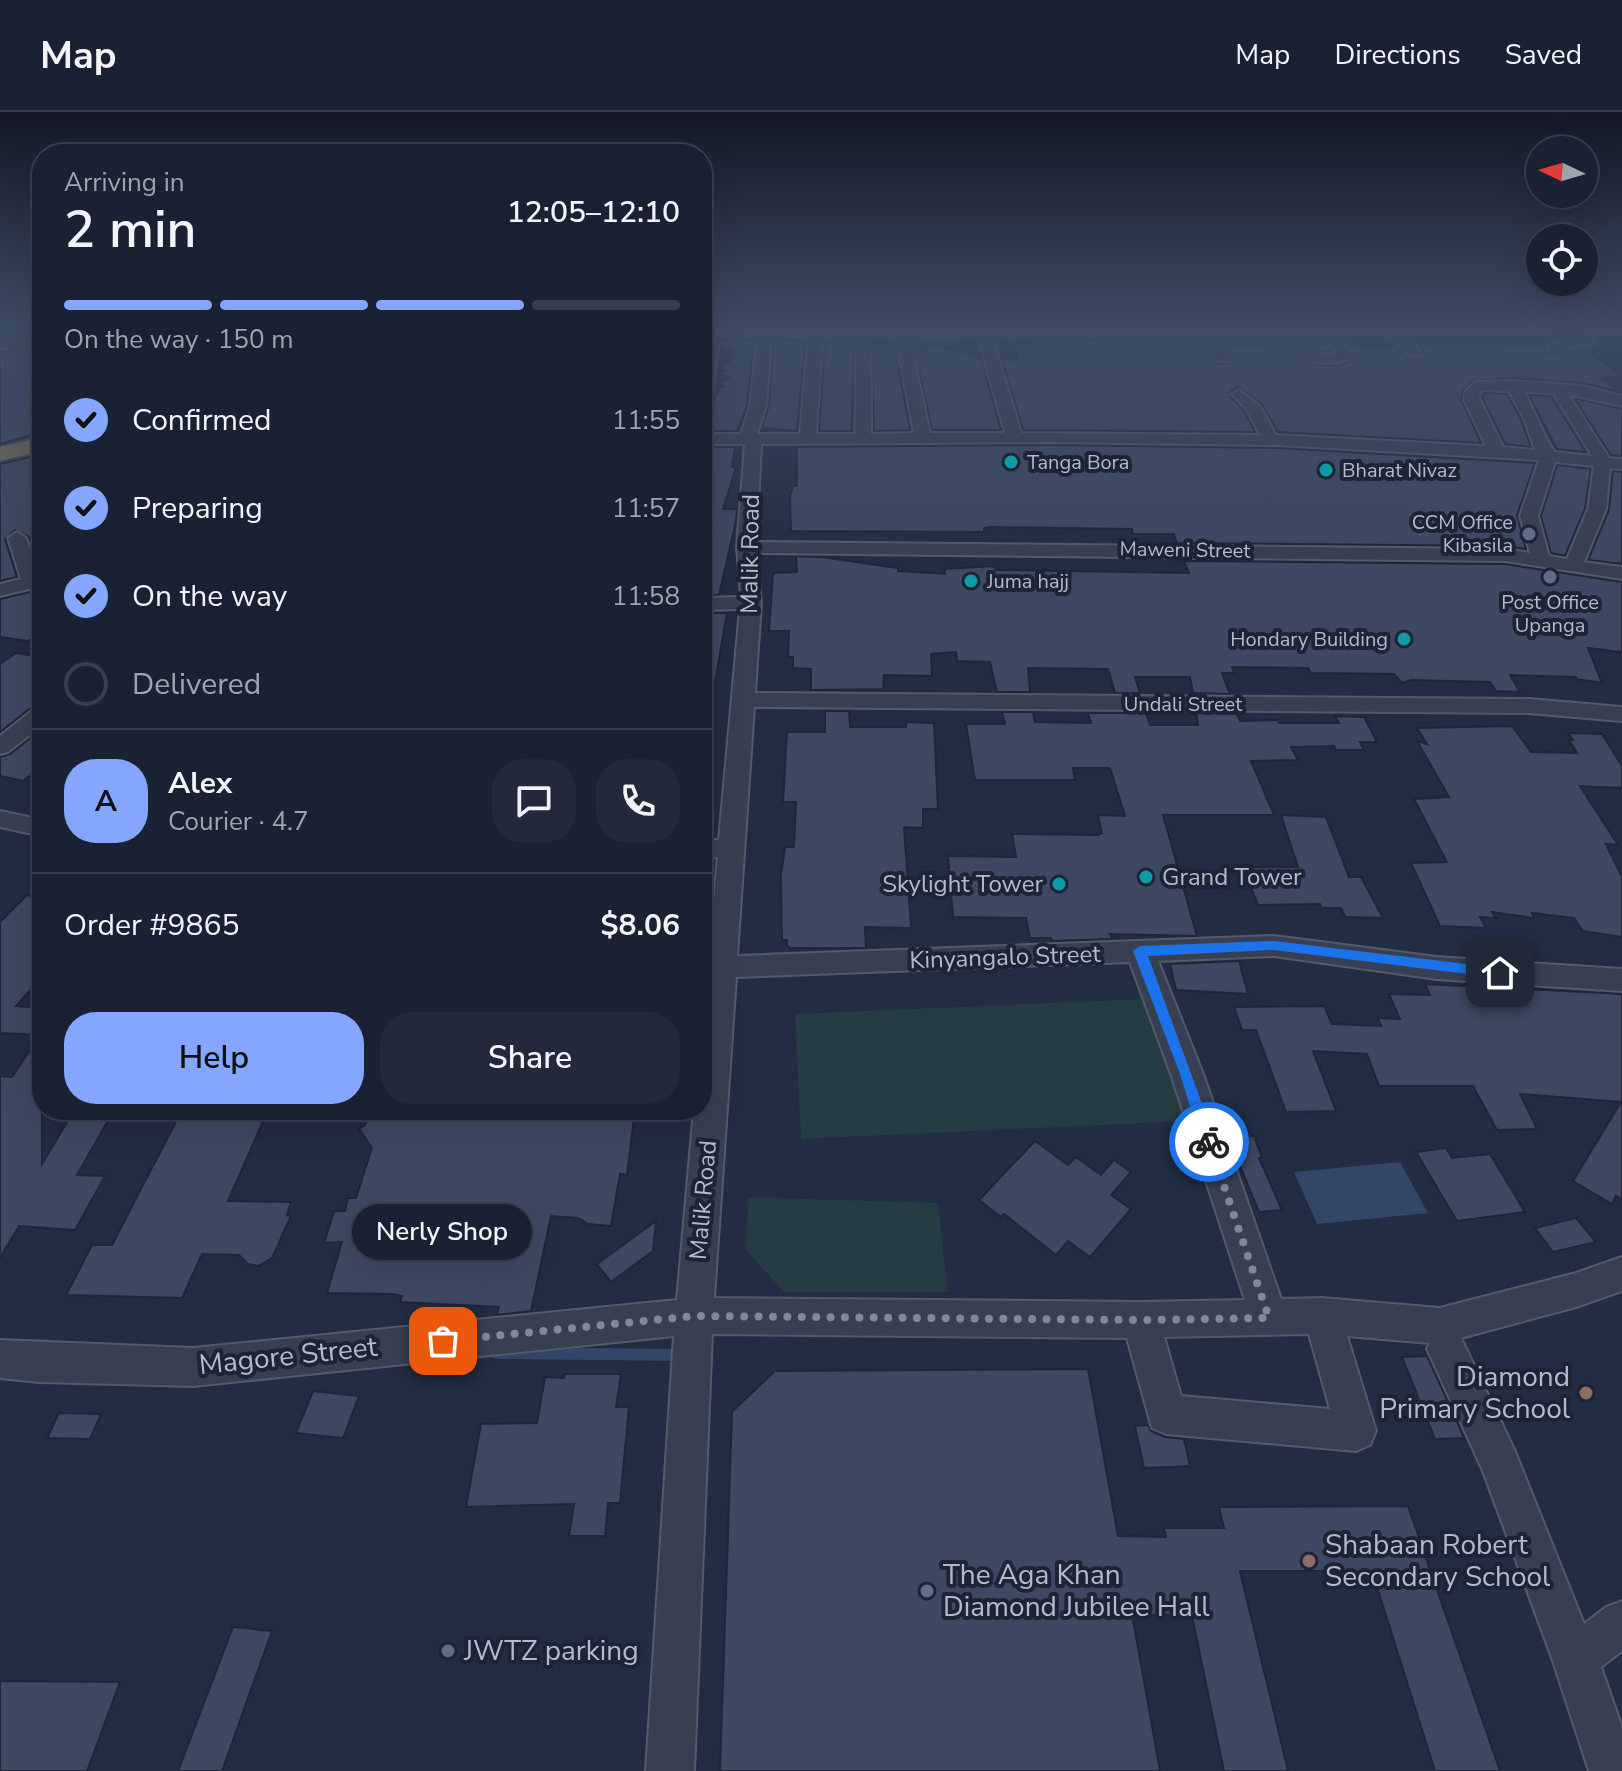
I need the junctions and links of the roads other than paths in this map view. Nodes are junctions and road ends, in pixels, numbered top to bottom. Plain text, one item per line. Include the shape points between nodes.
1 (759, 400) edge
2 (811, 400) edge
3 (863, 400) edge
4 (915, 400) edge
5 (1000, 400) edge
6 (1246, 400) edge
7 (1472, 400) edge
8 (1522, 400) edge
9 (1565, 400) edge
10 (712, 439) edge
11 (750, 439) junction
12 (808, 439) junction
13 (863, 439) junction
14 (923, 439) junction
15 (1015, 439) junction
16 (32, 440) edge
17 (1270, 440) junction
18 (32, 446) edge
19 (0, 447) edge
20 (1496, 449) junction
21 (0, 454) edge
22 (1548, 454) junction
23 (1603, 461) junction
24 (1622, 464) edge
25 (17, 538) dead end
26 (746, 547) junction
27 (1540, 559) junction
28 (1574, 564) junction
29 (32, 570) edge
30 (1622, 573) edge
31 (32, 582) edge
32 (0, 590) edge
33 (751, 603) junction
34 (712, 604) edge
35 (743, 700) junction
36 (1622, 714) edge
37 (32, 722) edge
38 (0, 747) edge
39 (0, 819) edge
40 (32, 826) edge
41 (716, 849) edge
42 (1140, 951) junction
43 (722, 967) junction
44 (1622, 980) edge
45 (712, 1092) edge
46 (710, 1120) edge
47 (1622, 1274) edge
48 (694, 1316) junction
49 (1322, 1316) junction
50 (1269, 1318) junction
51 (1141, 1320) junction
52 (1446, 1349) dead end
53 (0, 1359) edge
54 (1622, 1623) edge
55 (1575, 1658) junction
56 (670, 1771) edge
57 (1613, 1771) edge

1 - 11 street, Malik Road
2 - 12 street
3 - 13 street
4 - 14 street
5 - 15 street
6 - 17 street
7 - 20 street
8 - 22 street
9 - 23 street
10 - 11 street
11 - 12 street
11 - 26 street, Malik Road
12 - 13 street
13 - 14 street
14 - 15 street
15 - 17 street
16 - 19 highway
17 - 20 street
18 - 21 highway
20 - 22 street
22 - 23 street
22 - 27 street via 1529,515
23 - 24 street
23 - 28 street via 1597,509
25 - 29 street
26 - 27 street, Maweni Street via 1161,549
26 - 33 street, Malik Road
27 - 28 street, Maweni Street
28 - 30 street, Maweni Street
31 - 32 street
33 - 34 street
33 - 35 street, Malik Road
35 - 36 street, Undali Street via 1529,706
35 - 41 street, Malik Road
37 - 38 street
39 - 40 street
41 - 43 street, Malik Road
42 - 43 street, Kinyangalo Street
42 - 44 street, Kinyangalo Street via 1274,946 1437,968
42 - 50 street
43 - 45 street, Malik Road
46 - 48 street, Malik Road
47 - 49 street, Magore Street via 1440,1326
48 - 51 street, Magore Street
48 - 53 street, Magore Street via 193,1367
48 - 56 street, Malik Road
49 - 50 street, Magore Street
49 - 51 street via 1356,1431 1166,1414
50 - 51 street, Magore Street
52 - 55 street via 1500,1463
54 - 55 street
55 - 57 street

